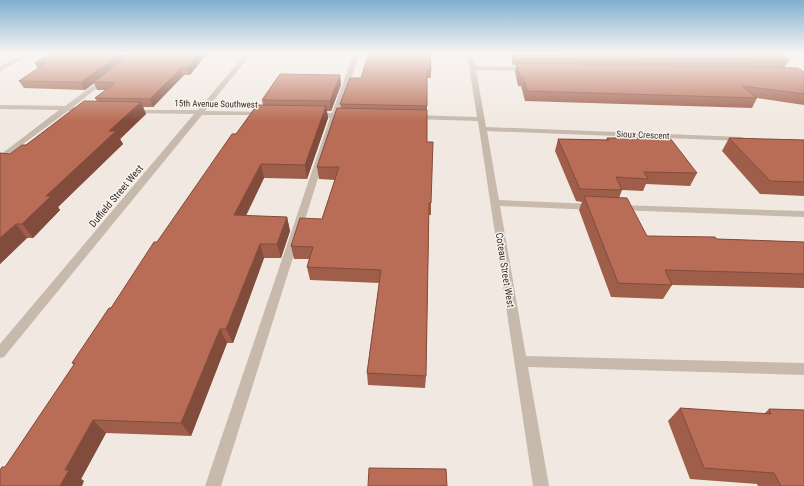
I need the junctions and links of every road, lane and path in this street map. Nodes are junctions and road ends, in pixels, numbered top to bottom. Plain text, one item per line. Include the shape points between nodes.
1 (108, 76) edge
2 (230, 76) edge
3 (349, 76) edge
4 (473, 76) edge
5 (0, 107) edge
6 (66, 109) junction
7 (97, 110) edge
8 (121, 110) edge
9 (200, 112) junction
10 (271, 114) edge
11 (302, 115) edge
12 (334, 115) junction
13 (357, 116) edge
14 (403, 117) edge
15 (481, 124) junction
16 (749, 139) edge
17 (0, 159) edge
18 (494, 203) junction
19 (804, 214) edge
20 (0, 353) edge
21 (520, 361) junction
22 (804, 369) edge
23 (213, 486) edge
24 (541, 486) edge

1 - 6 street
2 - 9 street, Duffield Street West
3 - 12 street
4 - 15 street, Coteau Street West
5 - 6 street
6 - 7 street
6 - 17 street
8 - 9 street, 15th Avenue Southwest
9 - 10 street, 15th Avenue Southwest
9 - 20 street, Duffield Street West
11 - 12 street
12 - 13 street
12 - 23 street
14 - 15 street
15 - 16 street, Sioux Crescent
15 - 18 street, Coteau Street West
18 - 19 street
18 - 21 street, Coteau Street West
21 - 22 street
21 - 24 street, Coteau Street West

